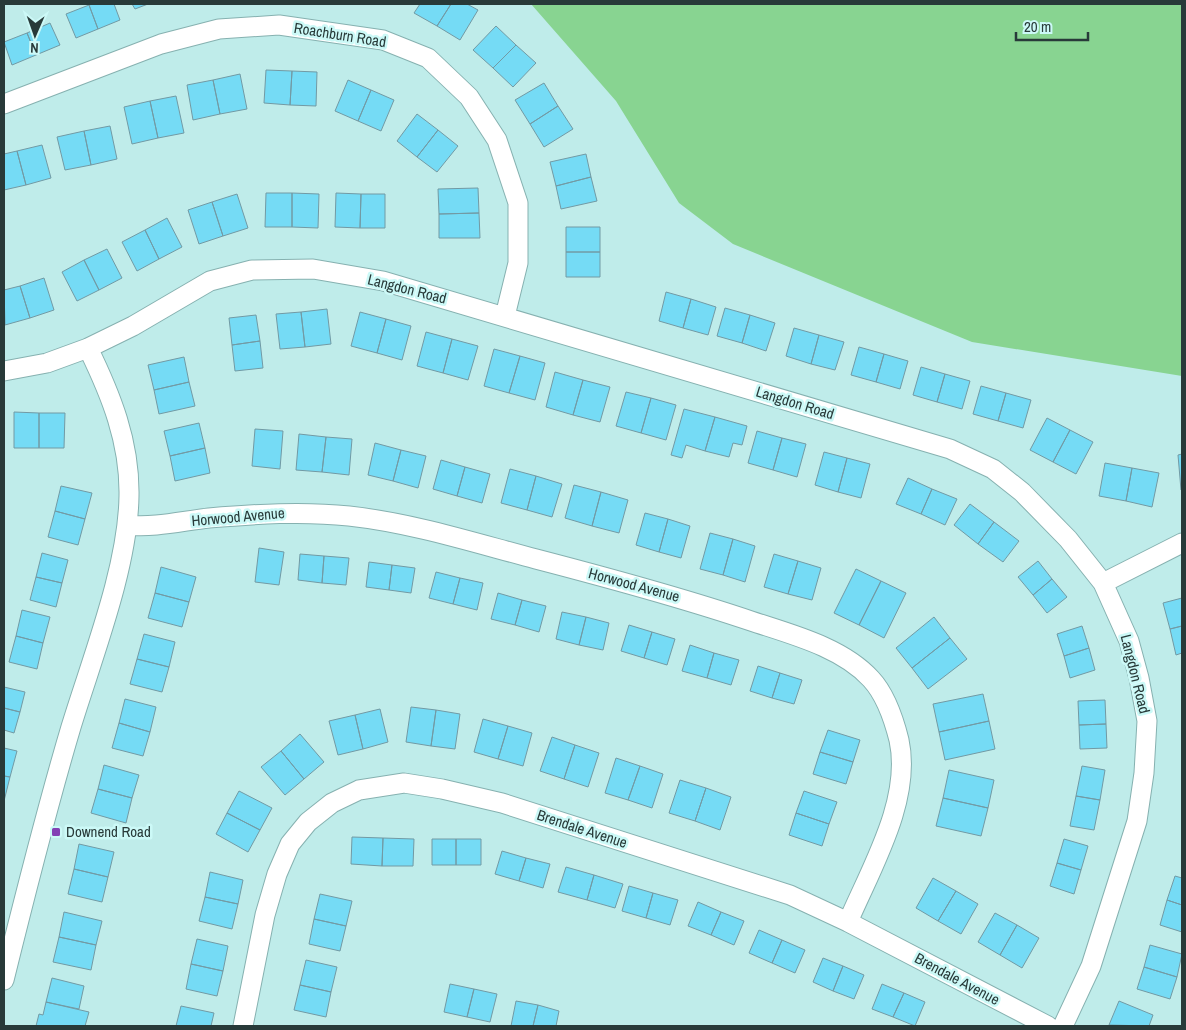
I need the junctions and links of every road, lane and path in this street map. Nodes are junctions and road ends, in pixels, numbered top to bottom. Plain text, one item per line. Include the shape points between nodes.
1 (4, 104) edge
2 (505, 316) junction
3 (88, 348) junction
4 (4, 371) edge
5 (127, 525) junction
6 (1182, 543) edge
7 (1103, 583) junction
8 (848, 922) junction
9 (4, 980) edge
10 (243, 1026) edge
11 (1048, 1026) edge
12 (1063, 1026) edge

1 - 2 street, Roachburn Road via 161,44 219,29 279,25 383,40 428,58 469,97 497,140 518,203 518,263
2 - 3 street, Langdon Road via 383,280 313,269 252,270 210,281
2 - 7 street, Langdon Road via 950,450 993,469 1022,492 1068,539
3 - 4 street, Langdon Road via 47,363
3 - 5 street via 111,396 121,430 130,495
5 - 8 street, Horwood Avenue via 143,527 282,512 349,516 412,527 671,594 808,640 842,656 872,679 890,711 899,742 901,772 898,802
5 - 9 street via 117,578 49,798
6 - 7 street
7 - 12 street, Langdon Road via 1129,641 1139,678 1147,721 1144,773 1137,821 1119,879 1091,966
8 - 10 street, Brendale Avenue via 790,895 502,803 404,783 376,787 359,790 332,803 308,822 290,844 265,915
8 - 11 street, Brendale Avenue

